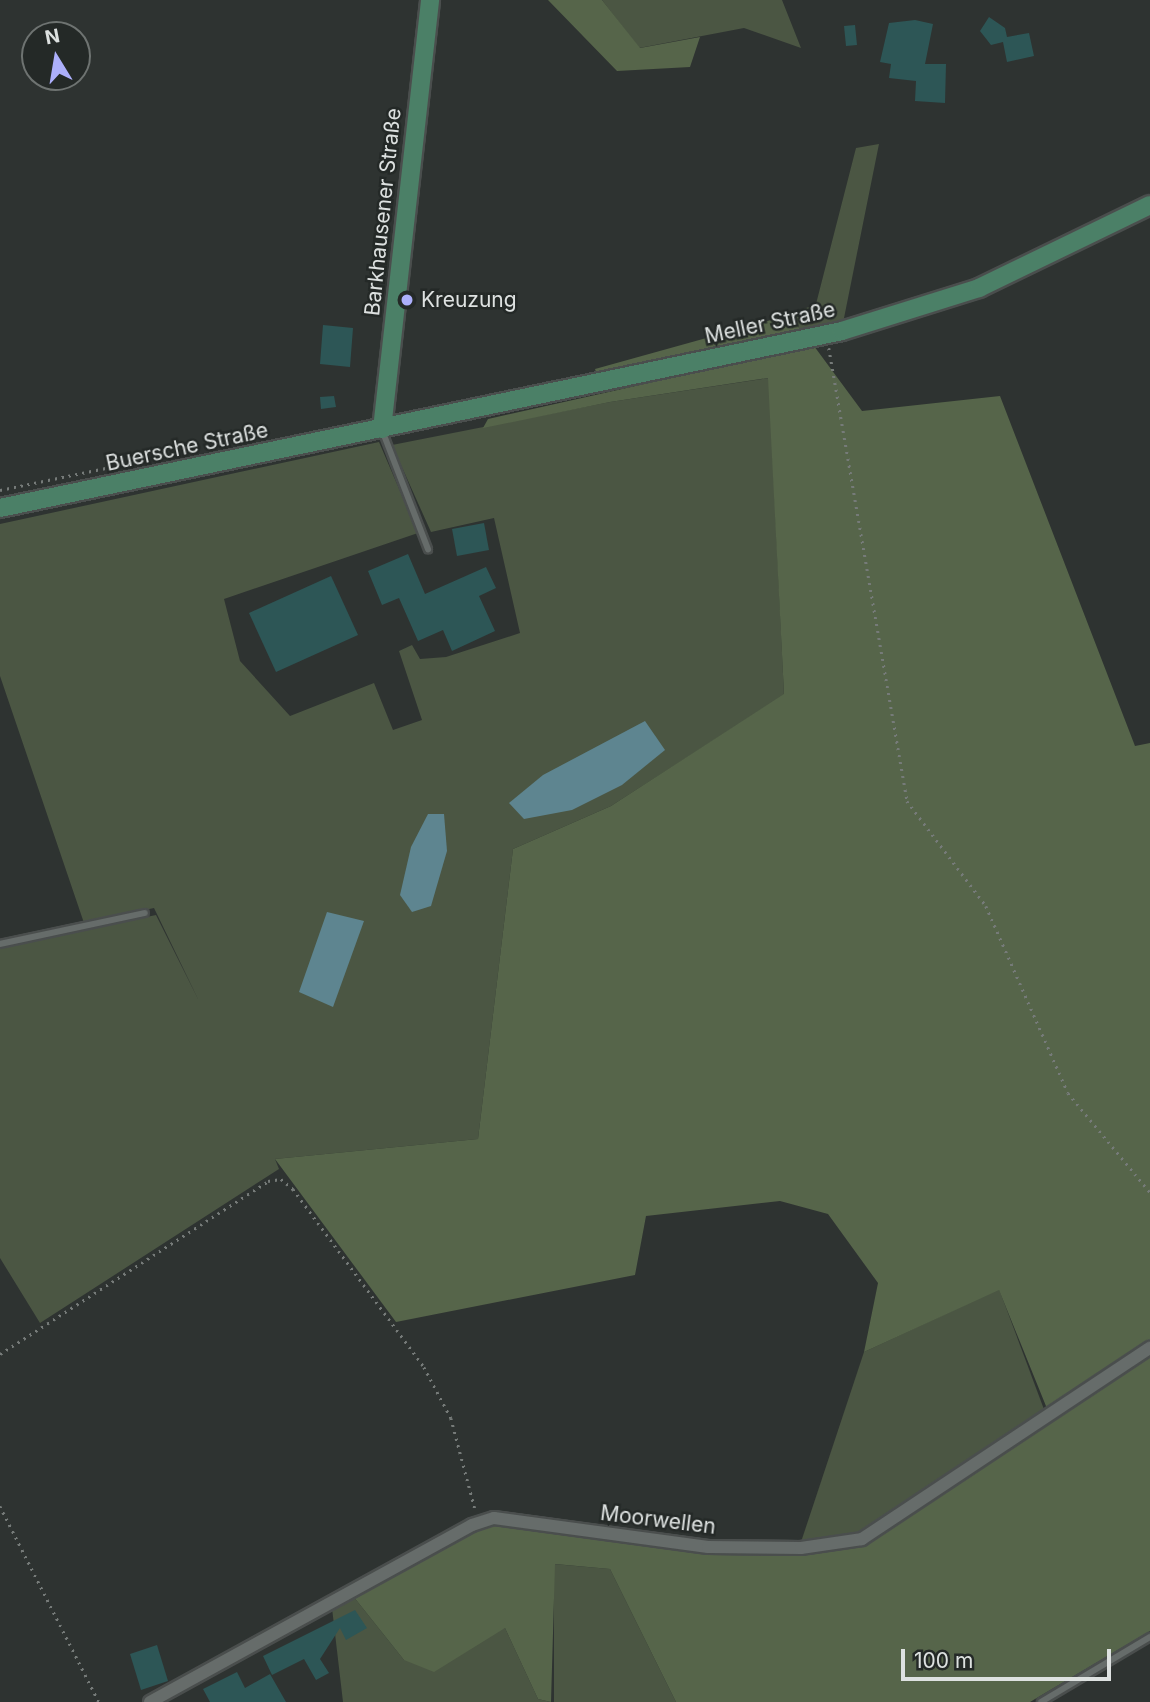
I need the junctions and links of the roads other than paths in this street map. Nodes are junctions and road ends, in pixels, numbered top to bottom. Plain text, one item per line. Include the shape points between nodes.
1 (430, 0) edge
2 (1150, 205) edge
3 (382, 429) junction
4 (0, 508) edge
5 (428, 549) dead end
6 (145, 913) dead end
7 (0, 944) edge
8 (1150, 1348) edge
9 (1150, 1637) edge
10 (150, 1702) edge
11 (1041, 1702) edge

1 - 3 main road, Barkhausener Straße
2 - 3 main road, Meller Straße via 979,288 827,334
3 - 4 main road, Buersche Straße
3 - 5 lane
6 - 7 lane
8 - 10 street, Moorwellen via 862,1539 801,1548 708,1547 494,1518
9 - 11 lane

